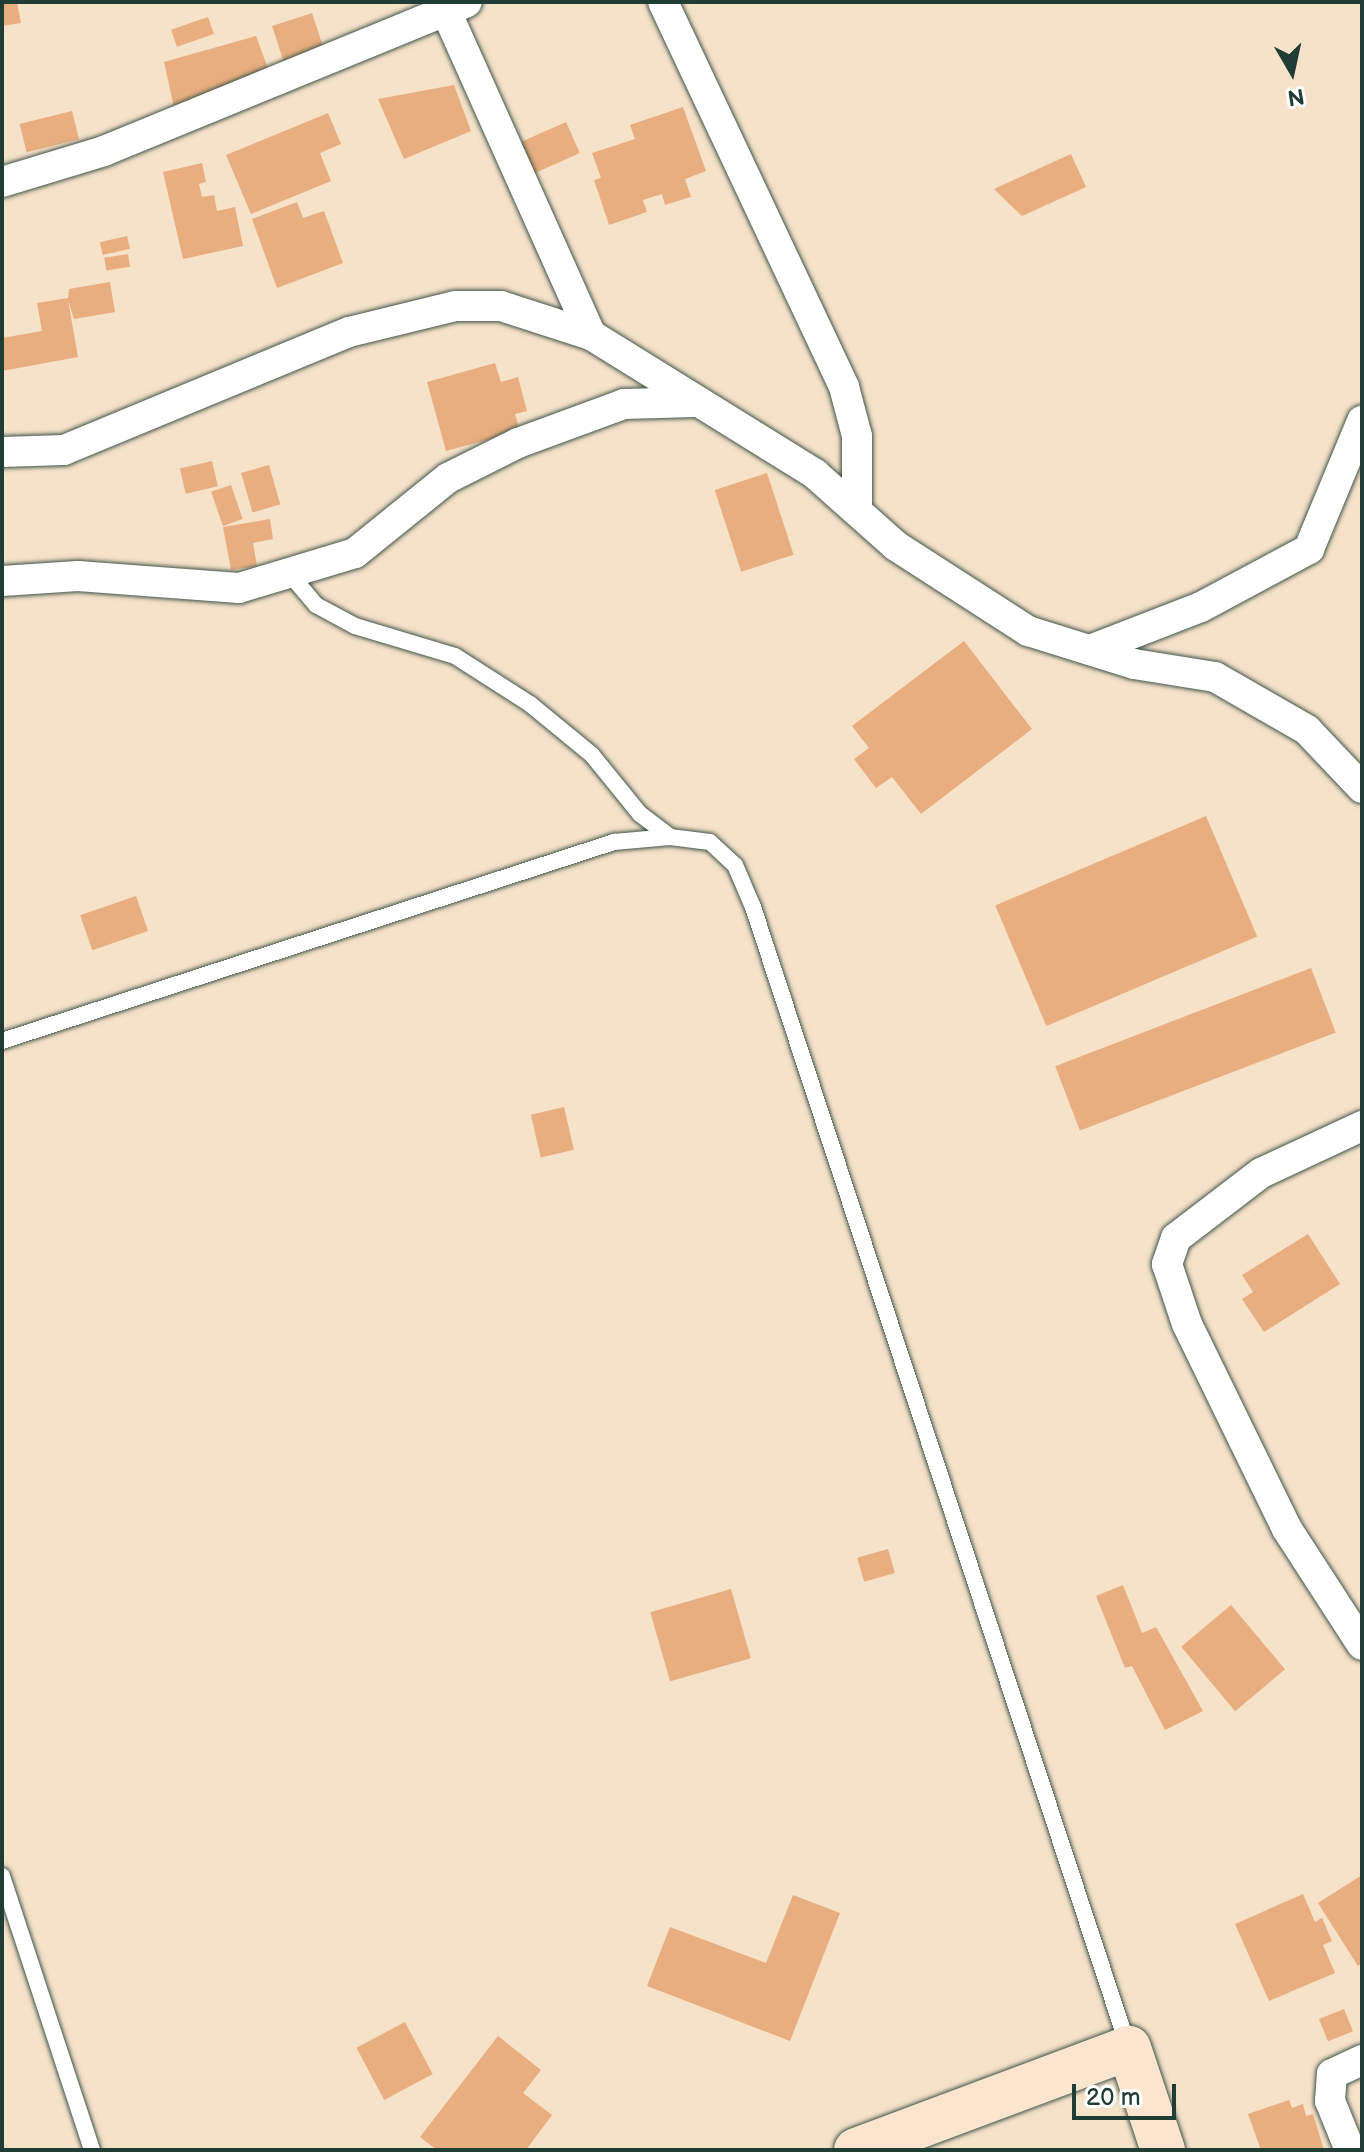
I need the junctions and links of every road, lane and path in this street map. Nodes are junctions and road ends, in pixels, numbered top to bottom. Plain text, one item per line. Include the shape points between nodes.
1 (663, 2) edge
2 (457, 7) edge
3 (2, 182) edge
4 (591, 335) junction
5 (695, 402) junction
6 (1362, 421) edge
7 (2, 452) edge
8 (857, 511) junction
9 (289, 573) junction
10 (3, 579) edge
11 (1090, 650) junction
12 (1362, 788) edge
13 (670, 837) junction
14 (2, 1041) edge
15 (1362, 1126) edge
16 (1362, 1645) edge
17 (2, 1876) edge
18 (1129, 2048) junction
19 (1362, 2060) edge
20 (92, 2150) edge
21 (856, 2150) edge
22 (1163, 2150) edge
23 (1350, 2150) edge

1 - 8 street via 844,387 857,436
2 - 3 street via 104,151
2 - 4 street
4 - 5 street
4 - 7 street via 501,306 456,306 349,332 64,450
5 - 8 street via 815,474
5 - 9 street via 624,404 518,443 448,478 355,553
6 - 11 street via 1309,549 1201,607
8 - 11 street via 896,546 1015,623
9 - 10 street via 239,588 78,576
9 - 13 lane via 329,612 355,626 455,656 530,704 592,755 640,814
11 - 12 street via 1134,664 1215,677 1307,730
13 - 14 lane via 614,842
13 - 18 lane via 710,842 735,865 753,907
15 - 16 street via 1261,1173 1176,1238 1167,1264 1187,1324 1287,1529
17 - 20 lane
18 - 21 street
18 - 22 street
19 - 23 street via 1332,2074 1330,2101

